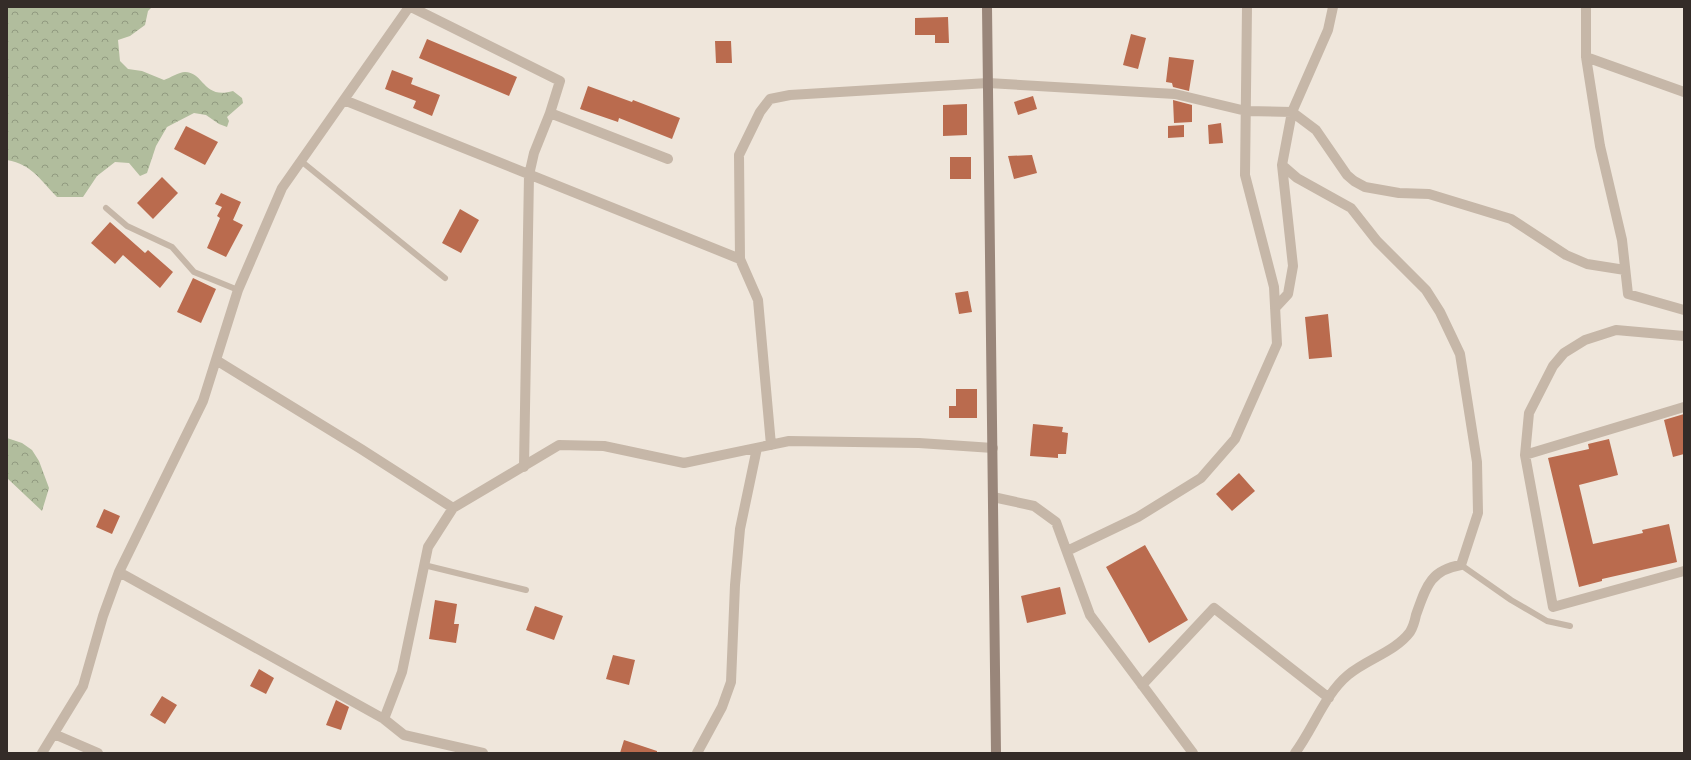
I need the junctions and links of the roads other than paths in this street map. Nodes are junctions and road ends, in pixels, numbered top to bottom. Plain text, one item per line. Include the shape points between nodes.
1 (410, 7) edge
2 (987, 7) edge
3 (1247, 7) edge
4 (1333, 7) edge
5 (1586, 7) edge
6 (1586, 57) junction
7 (988, 83) junction
8 (1684, 92) edge
9 (344, 100) junction
10 (1246, 112) junction
11 (1292, 112) junction
12 (550, 113) junction
13 (668, 160) dead end
14 (301, 161) junction
15 (1282, 165) junction
16 (529, 175) junction
17 (106, 208) dead end
18 (740, 259) junction
19 (1625, 270) junction
20 (445, 278) dead end
21 (238, 290) junction
22 (1275, 308) junction
23 (1684, 310) edge
24 (1684, 336) edge
25 (216, 360) junction
26 (1684, 407) edge
27 (771, 445) junction
28 (757, 448) junction
29 (993, 448) junction
30 (1525, 455) junction
31 (524, 467) junction
32 (993, 497) junction
33 (453, 508) junction
34 (1067, 551) junction
35 (1461, 564) junction
36 (424, 566) junction
37 (1684, 571) edge
38 (119, 572) junction
39 (526, 590) dead end
40 (1570, 626) dead end
41 (1142, 685) junction
42 (1329, 698) junction
43 (384, 719) junction
44 (54, 734) junction
45 (42, 753) edge
46 (98, 753) edge
47 (483, 753) edge
48 (697, 753) edge
49 (996, 753) edge
50 (1193, 753) edge
51 (1295, 753) edge

1 - 9 street
1 - 12 street via 560,81
2 - 7 street
3 - 10 street
4 - 11 street via 1328,30
5 - 6 street
6 - 8 street
6 - 19 street via 1600,146 1622,240
7 - 10 street via 1175,94
7 - 18 street via 770,98 760,112 739,155
7 - 29 street
9 - 14 street
9 - 16 street
10 - 11 street
10 - 22 street via 1245,175 1274,287
11 - 15 street
11 - 19 street via 1316,130 1347,175 1365,187 1399,193 1429,194 1511,219 1566,255 1587,264
12 - 13 street
12 - 16 street via 534,153
14 - 20 lane
14 - 21 street via 282,188
15 - 22 street via 1293,266 1288,294
15 - 35 street via 1298,178 1351,208 1377,241 1426,290 1440,312 1460,354 1477,462 1478,513
16 - 18 street
16 - 31 street
17 - 21 lane via 127,226 172,247 194,272
18 - 27 street via 758,300
19 - 23 street via 1628,294
21 - 25 street
22 - 34 street via 1277,344 1235,439 1201,478 1138,517
24 - 30 street via 1616,330 1585,340 1564,353 1553,366 1529,413
25 - 33 street
25 - 38 street via 203,401
26 - 30 street
27 - 28 street
27 - 29 street via 789,441 919,443
28 - 31 street via 684,463 604,446 559,445
28 - 48 street via 740,537 735,585 731,682 722,707
29 - 32 street
30 - 37 street via 1553,607
31 - 33 street
32 - 34 street via 1034,506 1056,522
32 - 49 street
33 - 36 street via 428,547
34 - 41 street via 1090,615
35 - 40 lane via 1511,600 1548,621
35 - 42 street via 1439,571 1430,581 1411,631 1393,647 1347,675
36 - 39 lane
36 - 43 street via 402,672
38 - 43 street
38 - 44 street via 103,616 83,686
41 - 42 street via 1214,608
41 - 50 street
42 - 51 street
43 - 47 street via 404,735
44 - 45 street
44 - 46 street

